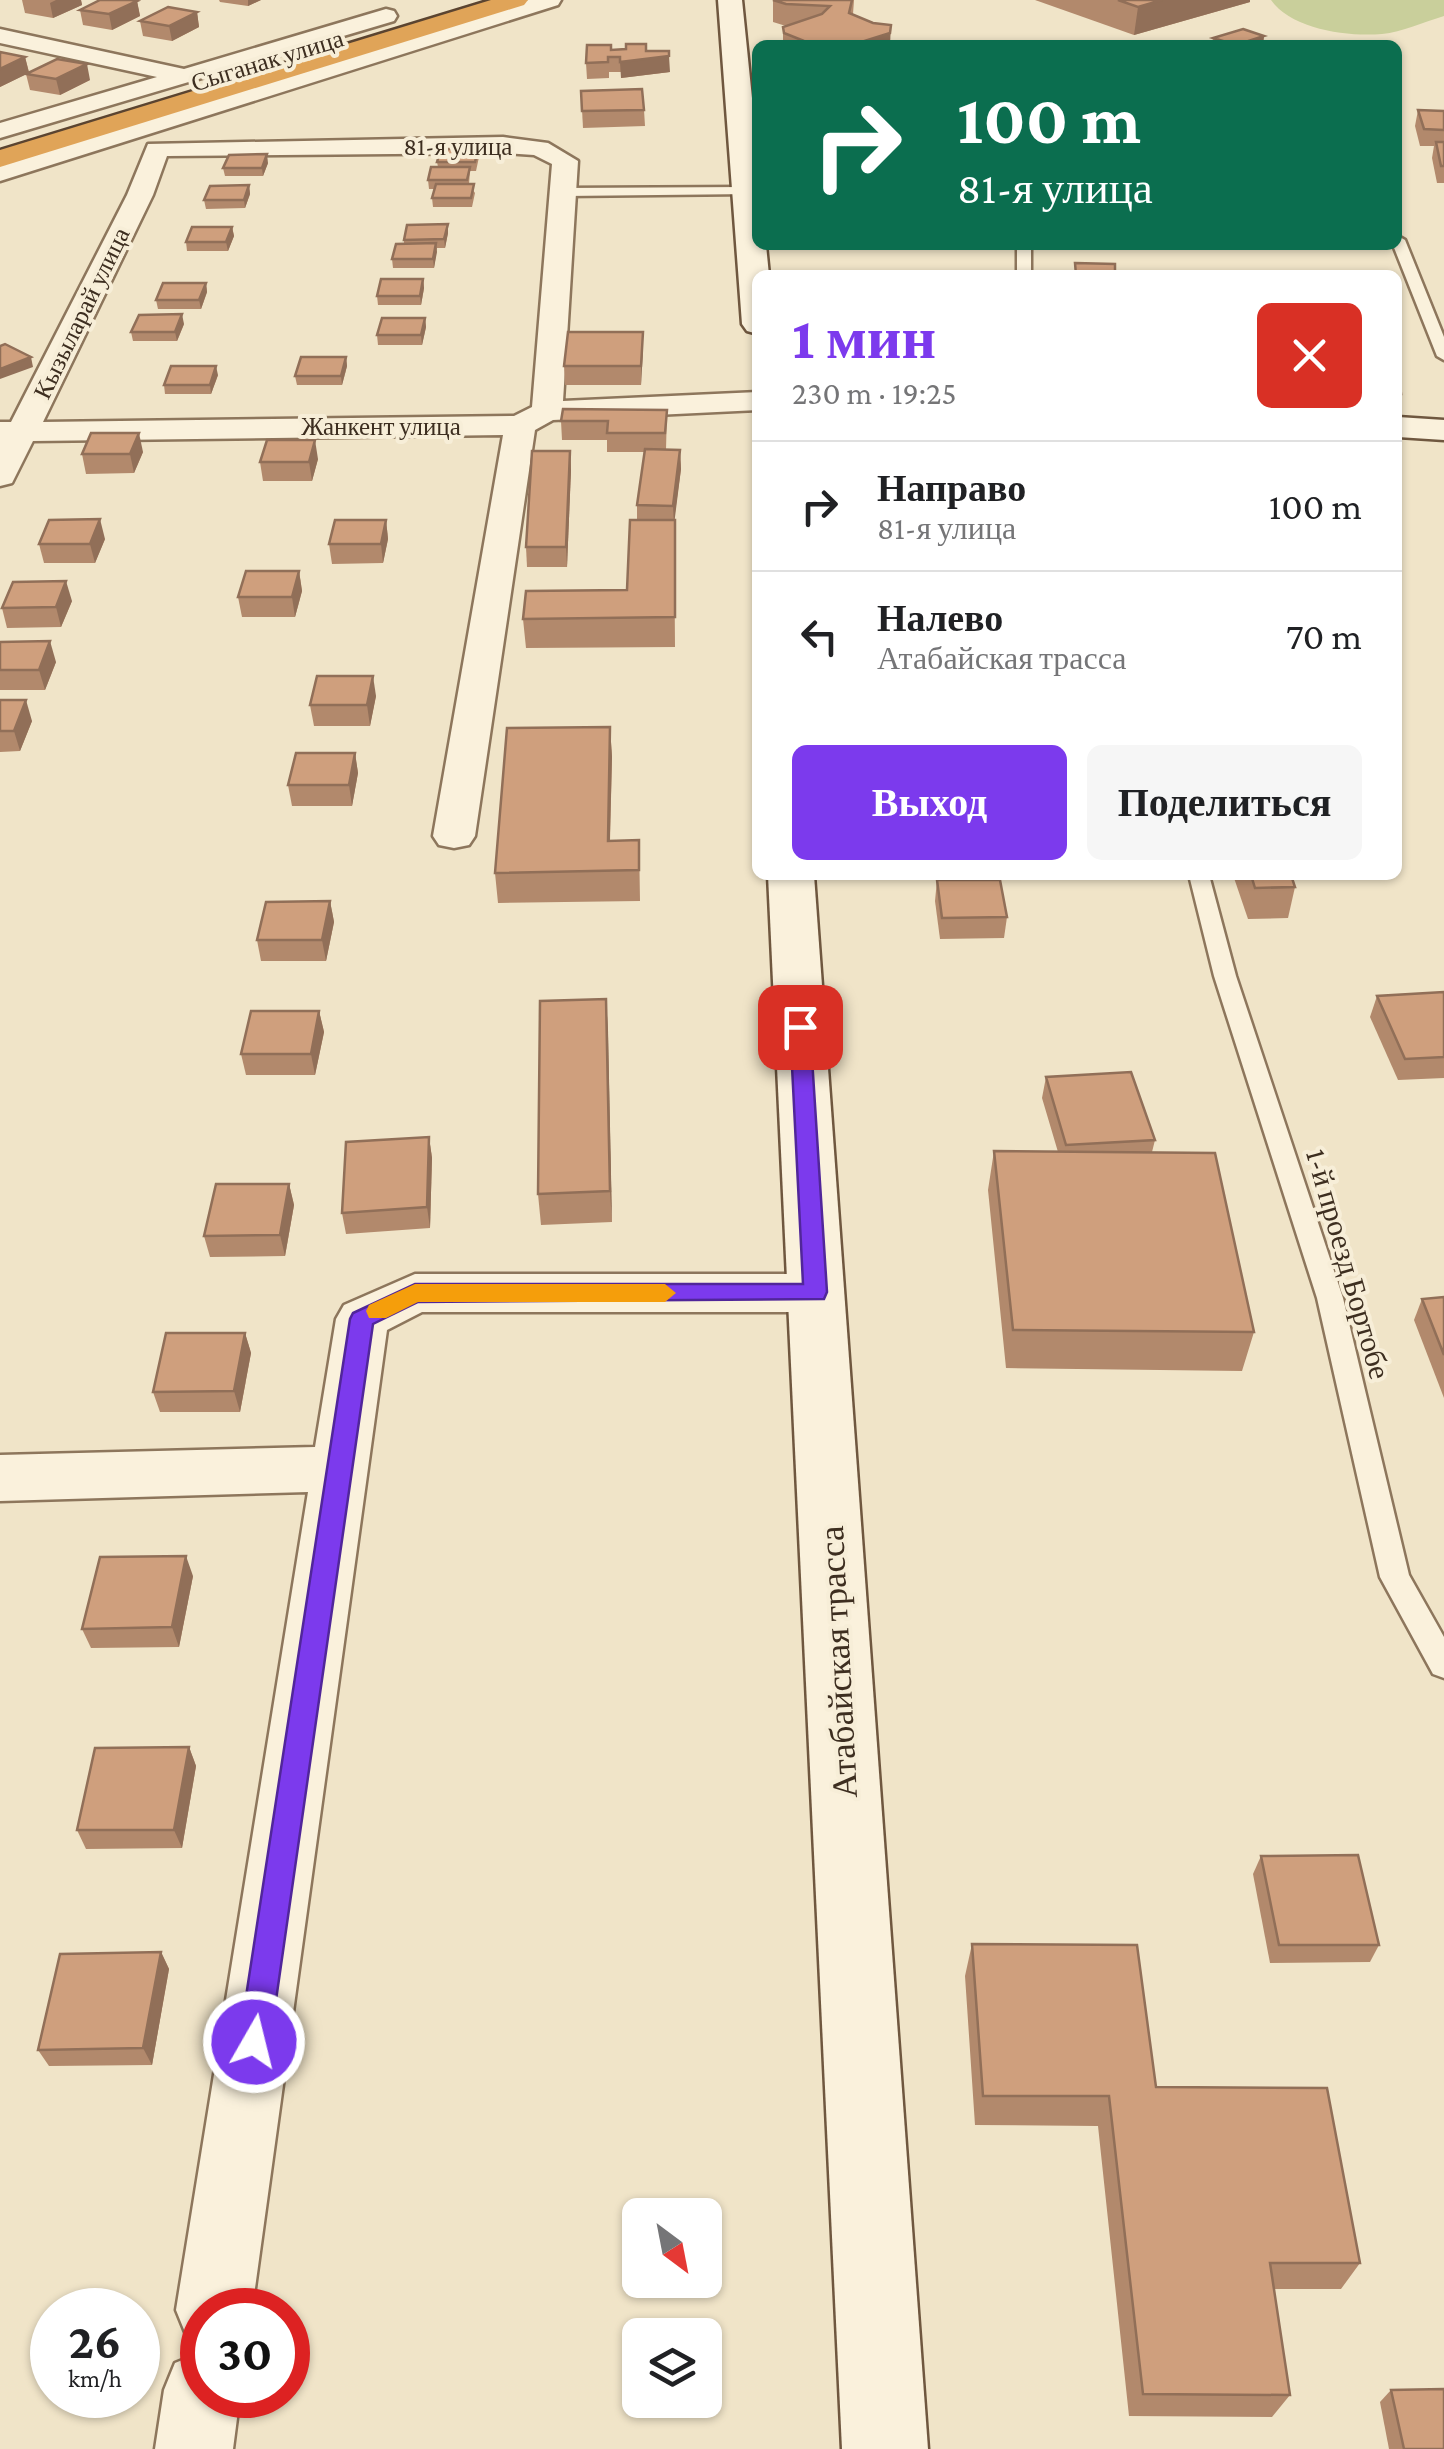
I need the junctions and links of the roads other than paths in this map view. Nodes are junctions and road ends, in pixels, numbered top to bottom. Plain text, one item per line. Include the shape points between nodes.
1 (439, 0) edge
2 (477, 0) edge
3 (516, 0) edge
4 (550, 0) edge
5 (730, 0) edge
6 (0, 36) edge
7 (185, 76) junction
8 (0, 131) edge
9 (126, 133) junction
10 (0, 146) edge
11 (157, 149) junction
12 (0, 158) edge
13 (0, 173) edge
14 (564, 192) junction
15 (746, 192) junction
16 (1402, 250) edge
17 (753, 270) edge
18 (1444, 356) edge
19 (752, 401) edge
20 (533, 418) junction
21 (1402, 427) edge
22 (12, 430) edge
23 (1444, 430) edge
24 (0, 476) edge
25 (454, 836) dead end
26 (791, 880) edge
27 (1201, 880) edge
28 (815, 1292) junction
29 (340, 1469) junction
30 (0, 1478) edge
31 (1444, 1666) edge
32 (217, 2288) edge
33 (198, 2418) edge
34 (194, 2449) edge
35 (885, 2449) edge

1 - 7 street
2 - 10 highway
3 - 12 highway
4 - 9 street, Сыганак улица
5 - 15 main road
6 - 7 street
7 - 8 street
9 - 11 lane
9 - 13 street, Сыганак улица
11 - 14 street, 81-я улица via 539,148 565,161
11 - 22 street, Кызыларай улица via 140,195
14 - 15 lane
14 - 20 street, 81-я улица
15 - 17 main road
16 - 18 lane
19 - 20 street, Жанкент улица
20 - 22 street, Жанкент улица
20 - 25 street, 81-я улица
21 - 23 main road
22 - 24 street, Кызыларай улица
26 - 28 main road, Атабайская трасса
27 - 31 lane, 1-й проезд Бортобе via 1225,976 1330,1298 1395,1577
28 - 29 street via 415,1293 362,1319
28 - 35 main road, Атабайская трасса
29 - 30 street
29 - 32 street
33 - 34 street

